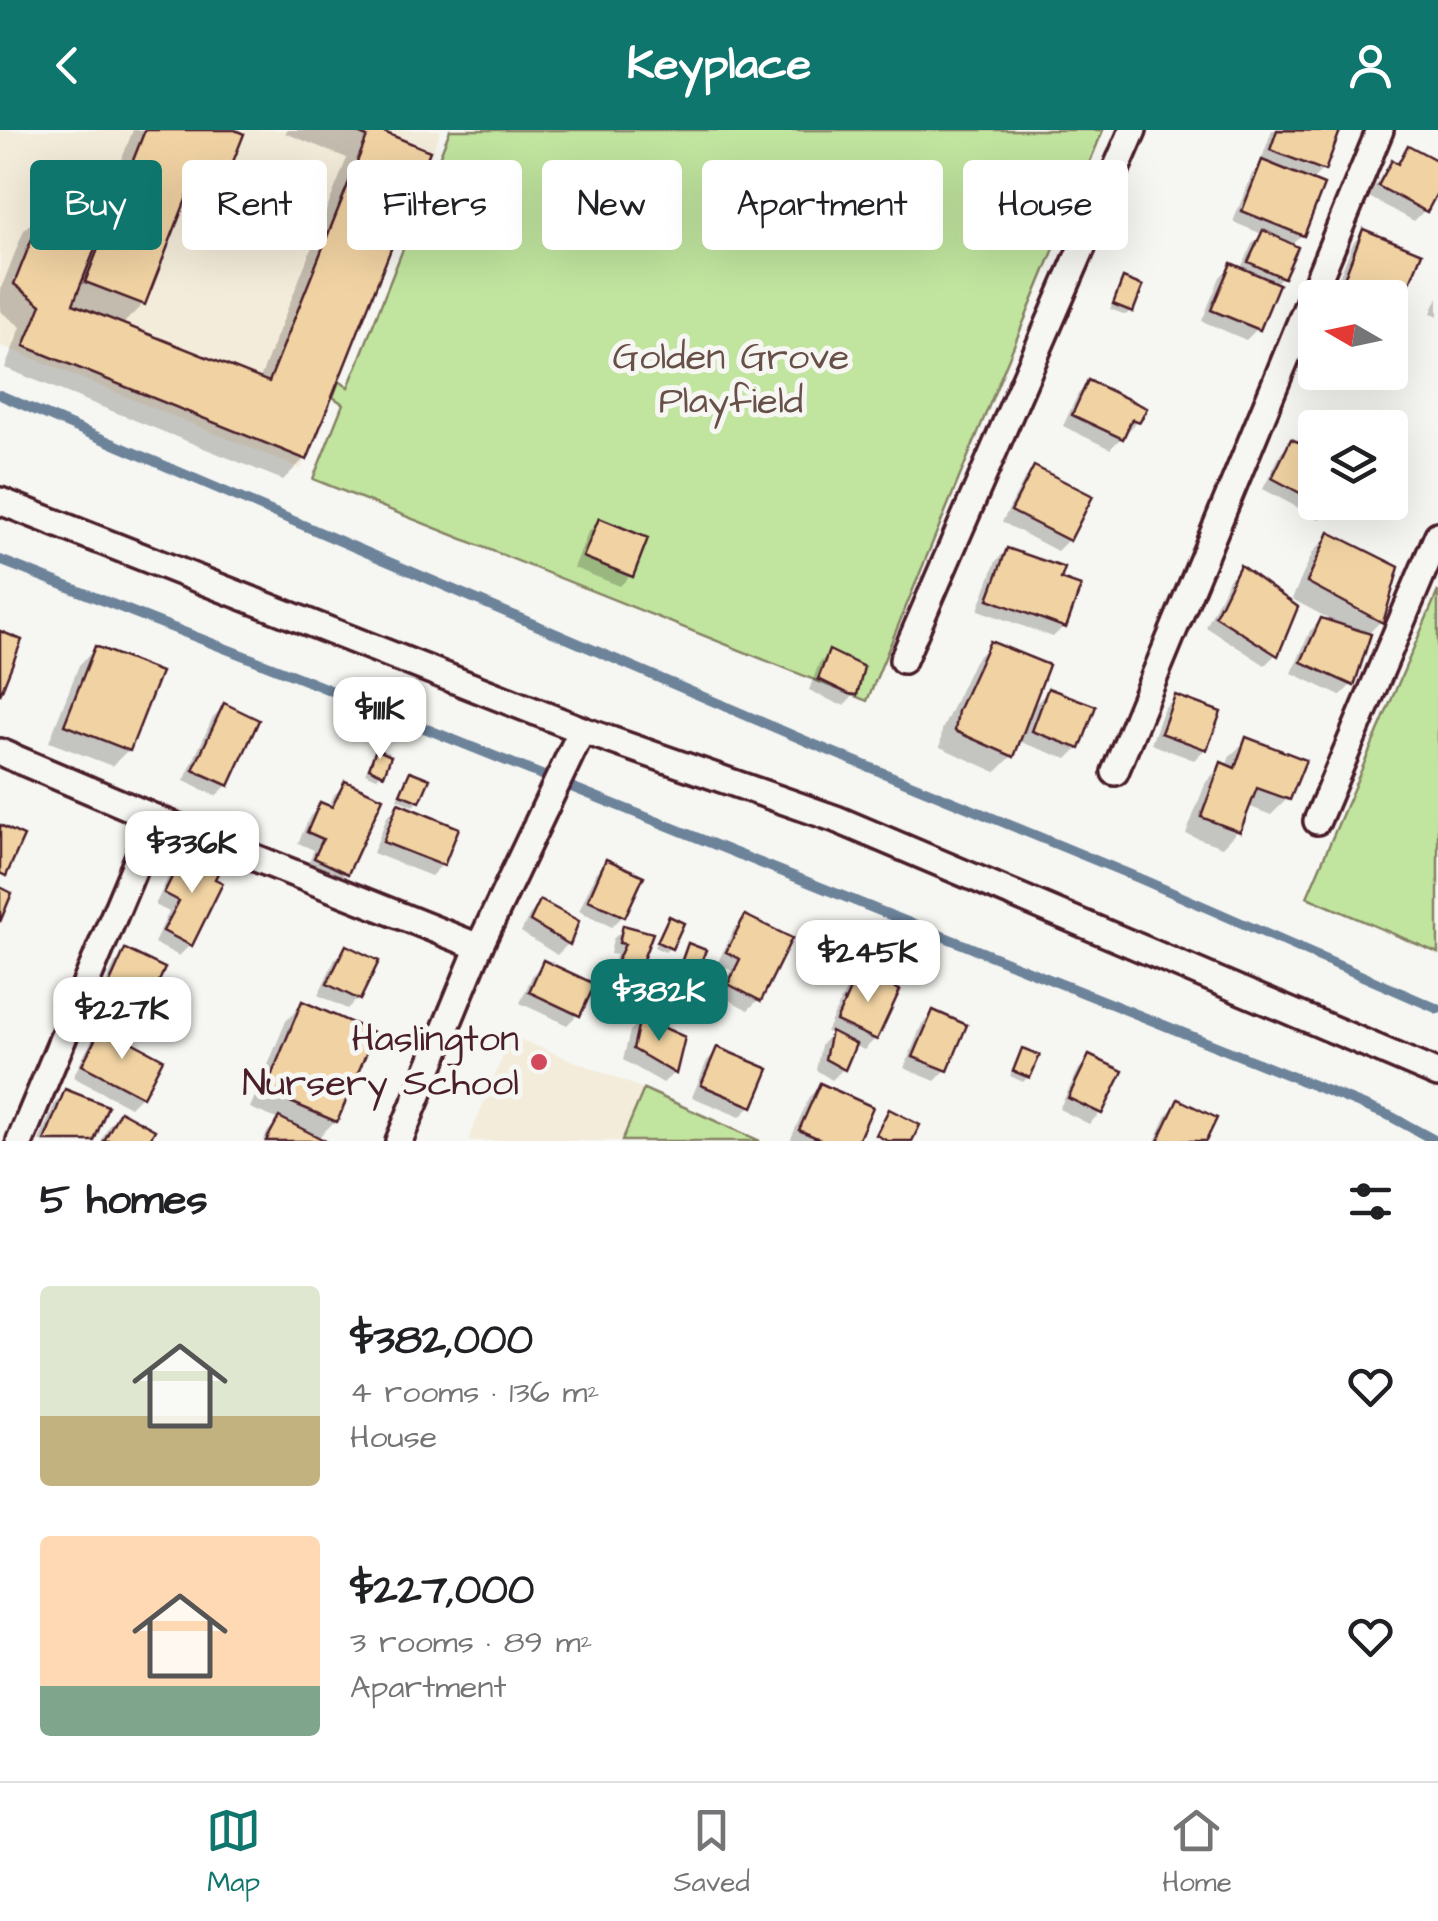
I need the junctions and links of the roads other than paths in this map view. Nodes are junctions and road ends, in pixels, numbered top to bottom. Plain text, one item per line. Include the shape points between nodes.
1 (1133, 130) edge
2 (1380, 130) edge
3 (0, 501) edge
4 (1438, 535) edge
5 (903, 660) dead end
6 (582, 730) junction
7 (0, 752) edge
8 (1115, 772) dead end
9 (155, 818) junction
10 (1317, 820) dead end
11 (479, 948) junction
12 (1438, 1074) edge
13 (20, 1141) edge
14 (399, 1141) edge

1 - 5 street
2 - 8 street
3 - 6 street
4 - 10 street
6 - 11 street
6 - 12 street via 836,819
7 - 9 street
9 - 11 street
9 - 13 street
11 - 14 street

